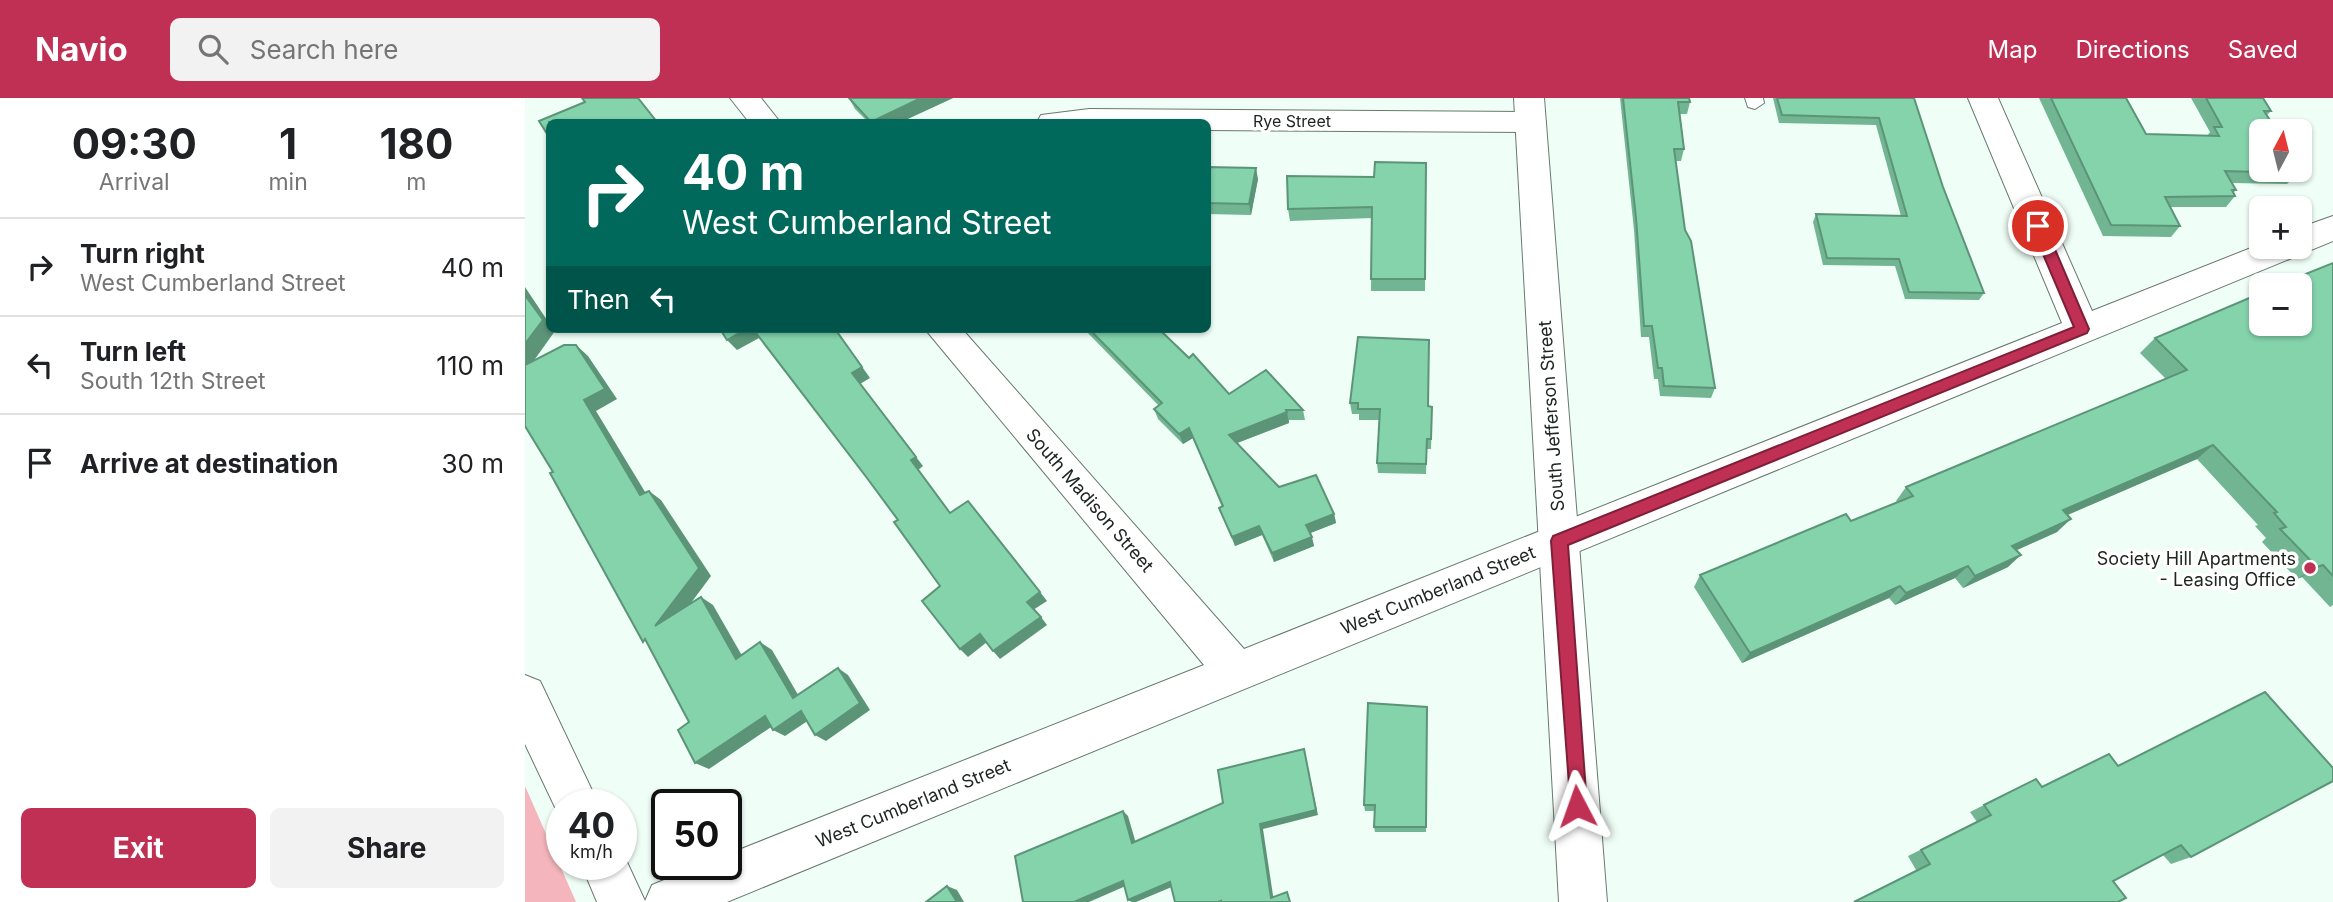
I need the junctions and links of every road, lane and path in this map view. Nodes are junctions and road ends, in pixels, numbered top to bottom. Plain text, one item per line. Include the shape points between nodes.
1 (745, 98) edge
2 (1983, 98) edge
3 (1530, 110) edge
4 (762, 119) edge
5 (1089, 119) edge
6 (2333, 228) edge
7 (2312, 236) edge
8 (2256, 259) edge
9 (2082, 329) junction
10 (945, 333) edge
11 (1559, 541) junction
12 (1237, 672) junction
13 (525, 696) edge
14 (569, 789) edge
15 (612, 880) edge
16 (622, 902) edge
17 (669, 902) edge
18 (1583, 902) edge

1 - 4 street
2 - 9 street
3 - 5 street, Rye Street
3 - 11 street, South Jefferson Street
6 - 7 street
8 - 9 street, West Cumberland Street
9 - 11 street, West Cumberland Street
10 - 12 street, South Madison Street
11 - 12 street, West Cumberland Street
11 - 18 street, South Jefferson Street
12 - 17 street, West Cumberland Street
13 - 14 street
15 - 16 street

